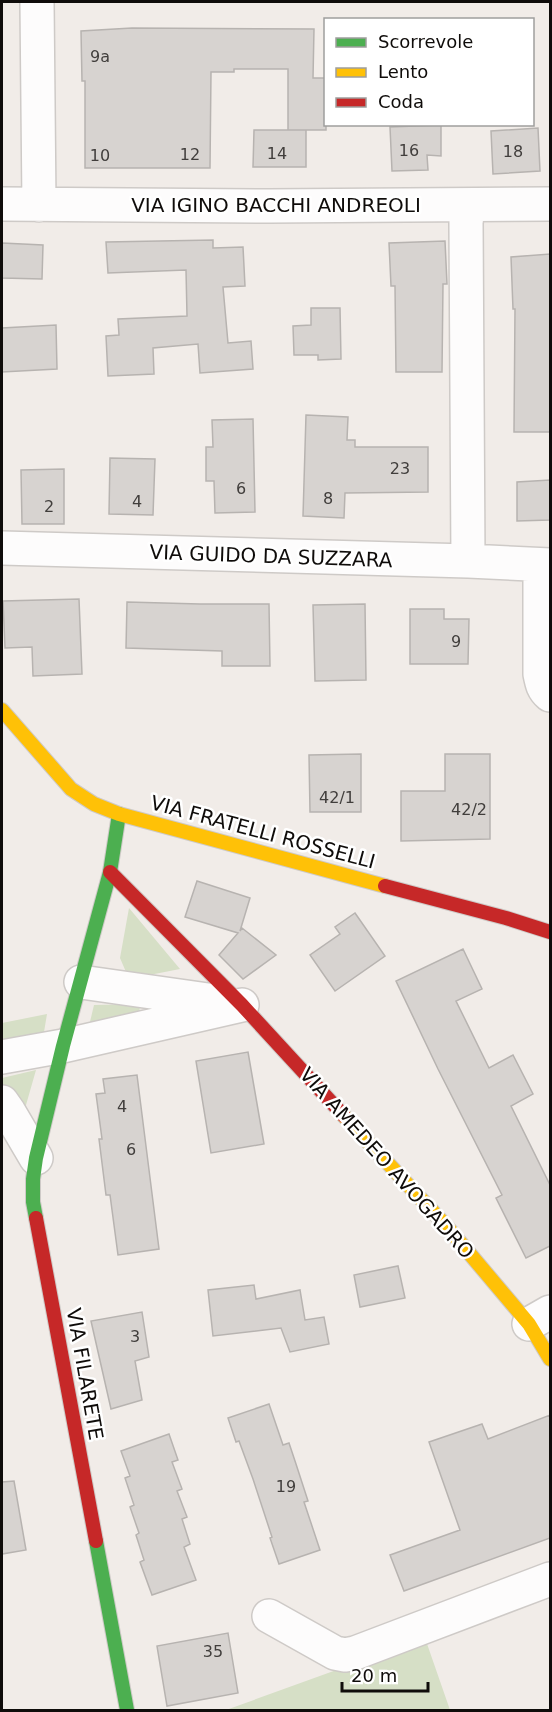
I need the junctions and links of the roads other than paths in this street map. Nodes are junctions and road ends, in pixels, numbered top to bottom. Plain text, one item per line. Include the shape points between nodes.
1 (37, 2) edge
2 (2, 204) edge
3 (550, 204) edge
4 (39, 205) junction
5 (469, 205) junction
6 (2, 548) edge
7 (468, 561) junction
8 (545, 565) edge
9 (550, 695) edge
10 (2, 710) edge
11 (119, 814) junction
12 (110, 872) junction
13 (550, 932) edge
14 (81, 982) junction
15 (242, 1005) junction
16 (63, 1046) junction
17 (2, 1057) edge
18 (2, 1102) edge
19 (36, 1158) junction
20 (540, 1318) edge
21 (550, 1359) edge
22 (550, 1579) edge
23 (269, 1617) dead end
24 (127, 1710) edge

1 - 4 street
2 - 4 street, VIA IGINO BACCHI ANDREOLI
3 - 5 street, VIA IGINO BACCHI ANDREOLI
4 - 5 street, VIA IGINO BACCHI ANDREOLI
5 - 7 street
6 - 7 street, VIA GUIDO DA SUZZARA
7 - 8 street, VIA GUIDO DA SUZZARA
8 - 9 street, VIA GUIDO DA SUZZARA via 540,674
10 - 11 street, VIA FRATELLI ROSSELLI via 71,789
11 - 12 street, VIA FILARETE
11 - 13 street, VIA FRATELLI ROSSELLI
12 - 14 street, VIA FILARETE
12 - 15 street, VIA AMEDEO AVOGADRO
14 - 15 street
14 - 16 street, VIA FILARETE
15 - 16 street
15 - 20 street, VIA AMEDEO AVOGADRO via 448,1228
16 - 17 street
16 - 19 street, VIA FILARETE
18 - 19 street
19 - 24 street, VIA FILARETE via 33,1202
20 - 21 street, VIA AMEDEO AVOGADRO
22 - 23 street via 355,1653 335,1653

